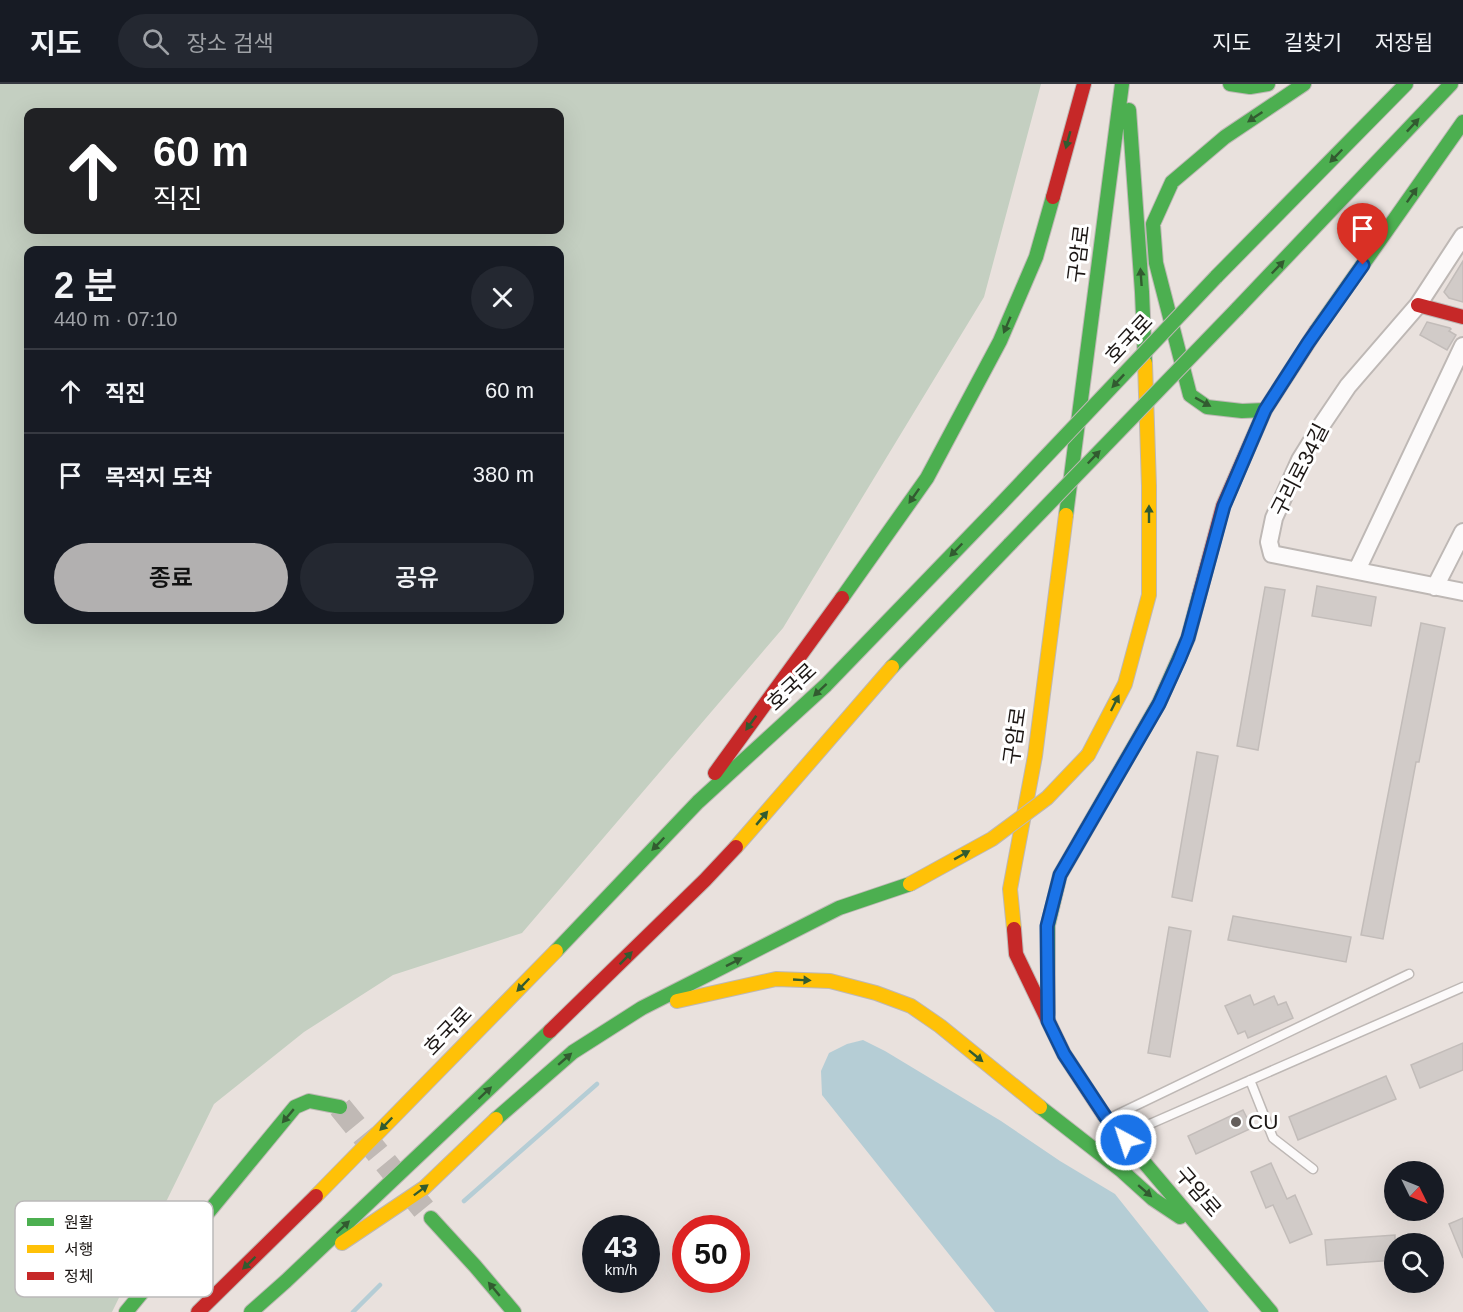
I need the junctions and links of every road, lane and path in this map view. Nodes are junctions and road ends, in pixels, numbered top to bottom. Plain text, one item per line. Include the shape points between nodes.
1 (1084, 84) edge
2 (1122, 84) edge
3 (1128, 84) edge
4 (1230, 84) edge
5 (1268, 84) edge
6 (1304, 84) edge
7 (1406, 84) edge
8 (1451, 84) edge
9 (1463, 122) edge
10 (1463, 236) edge
11 (1418, 305) junction
12 (1463, 317) edge
13 (1463, 346) edge
14 (1265, 410) junction
15 (1463, 532) edge
16 (1357, 570) junction
17 (1435, 587) junction
18 (1463, 592) edge
19 (698, 802) junction
20 (1409, 974) dead end
21 (1463, 987) edge
22 (642, 1008) junction
23 (1048, 1021) junction
24 (1250, 1080) junction
25 (340, 1107) tunnel mouth
26 (1107, 1119) junction
27 (1126, 1140) junction
28 (1313, 1169) dead end
29 (213, 1206) edge
30 (431, 1218) tunnel mouth
31 (1210, 1239) junction
32 (286, 1281) junction
33 (138, 1297) edge
34 (1262, 1306) edge
35 (126, 1312) edge
36 (198, 1312) edge
37 (251, 1312) edge
38 (514, 1312) edge
39 (1271, 1312) edge
40 (1283, 1312) edge

1 -> 19 main road via 1036,257 1000,341 927,478 717,769
2 - 23 main road, 구암로 via 1035,756 1010,889 1016,954
22 -> 3 main road, bridge via 839,908 910,884 992,839 1047,798 1088,755 1125,684 1149,594 1142,303
4 - 5 main road
6 -> 14 main road via 1225,137 1172,182 1153,224 1156,262 1190,394 1207,407
7 -> 19 main road, 호국로, bridge via 826,685
32 -> 8 main road, bridge via 705,880 924,632
14 -> 9 main road
10 - 11 street, 구리로34길
11 - 12 main road
11 - 16 street, 구리로34길 via 1348,386 1300,460 1274,518 1269,542 1272,554
13 - 16 street
14 - 23 main road via 1224,506 1184,649 1159,704 1060,875 1047,926
15 - 17 street
16 - 17 street, 구리로34길
17 - 18 street, 구리로34길
19 -> 36 main road, 호국로 via 477,1033
20 - 26 lane
21 - 24 lane
22 -> 31 main road via 776,978 830,981 911,1006
32 -> 22 main road via 424,1188 573,1052
23 - 26 main road, 구암로 via 1064,1054
24 - 27 lane via 1150,1124
24 - 28 lane via 1273,1138
25 -> 29 main road via 309,1101 295,1107
26 - 27 main road, 구암로
27 - 31 main road, 구암로
38 -> 30 main road
31 - 34 main road, 구암로
32 - 37 main road
33 -> 35 main road
34 - 39 main road, 구암로
34 - 40 main road

